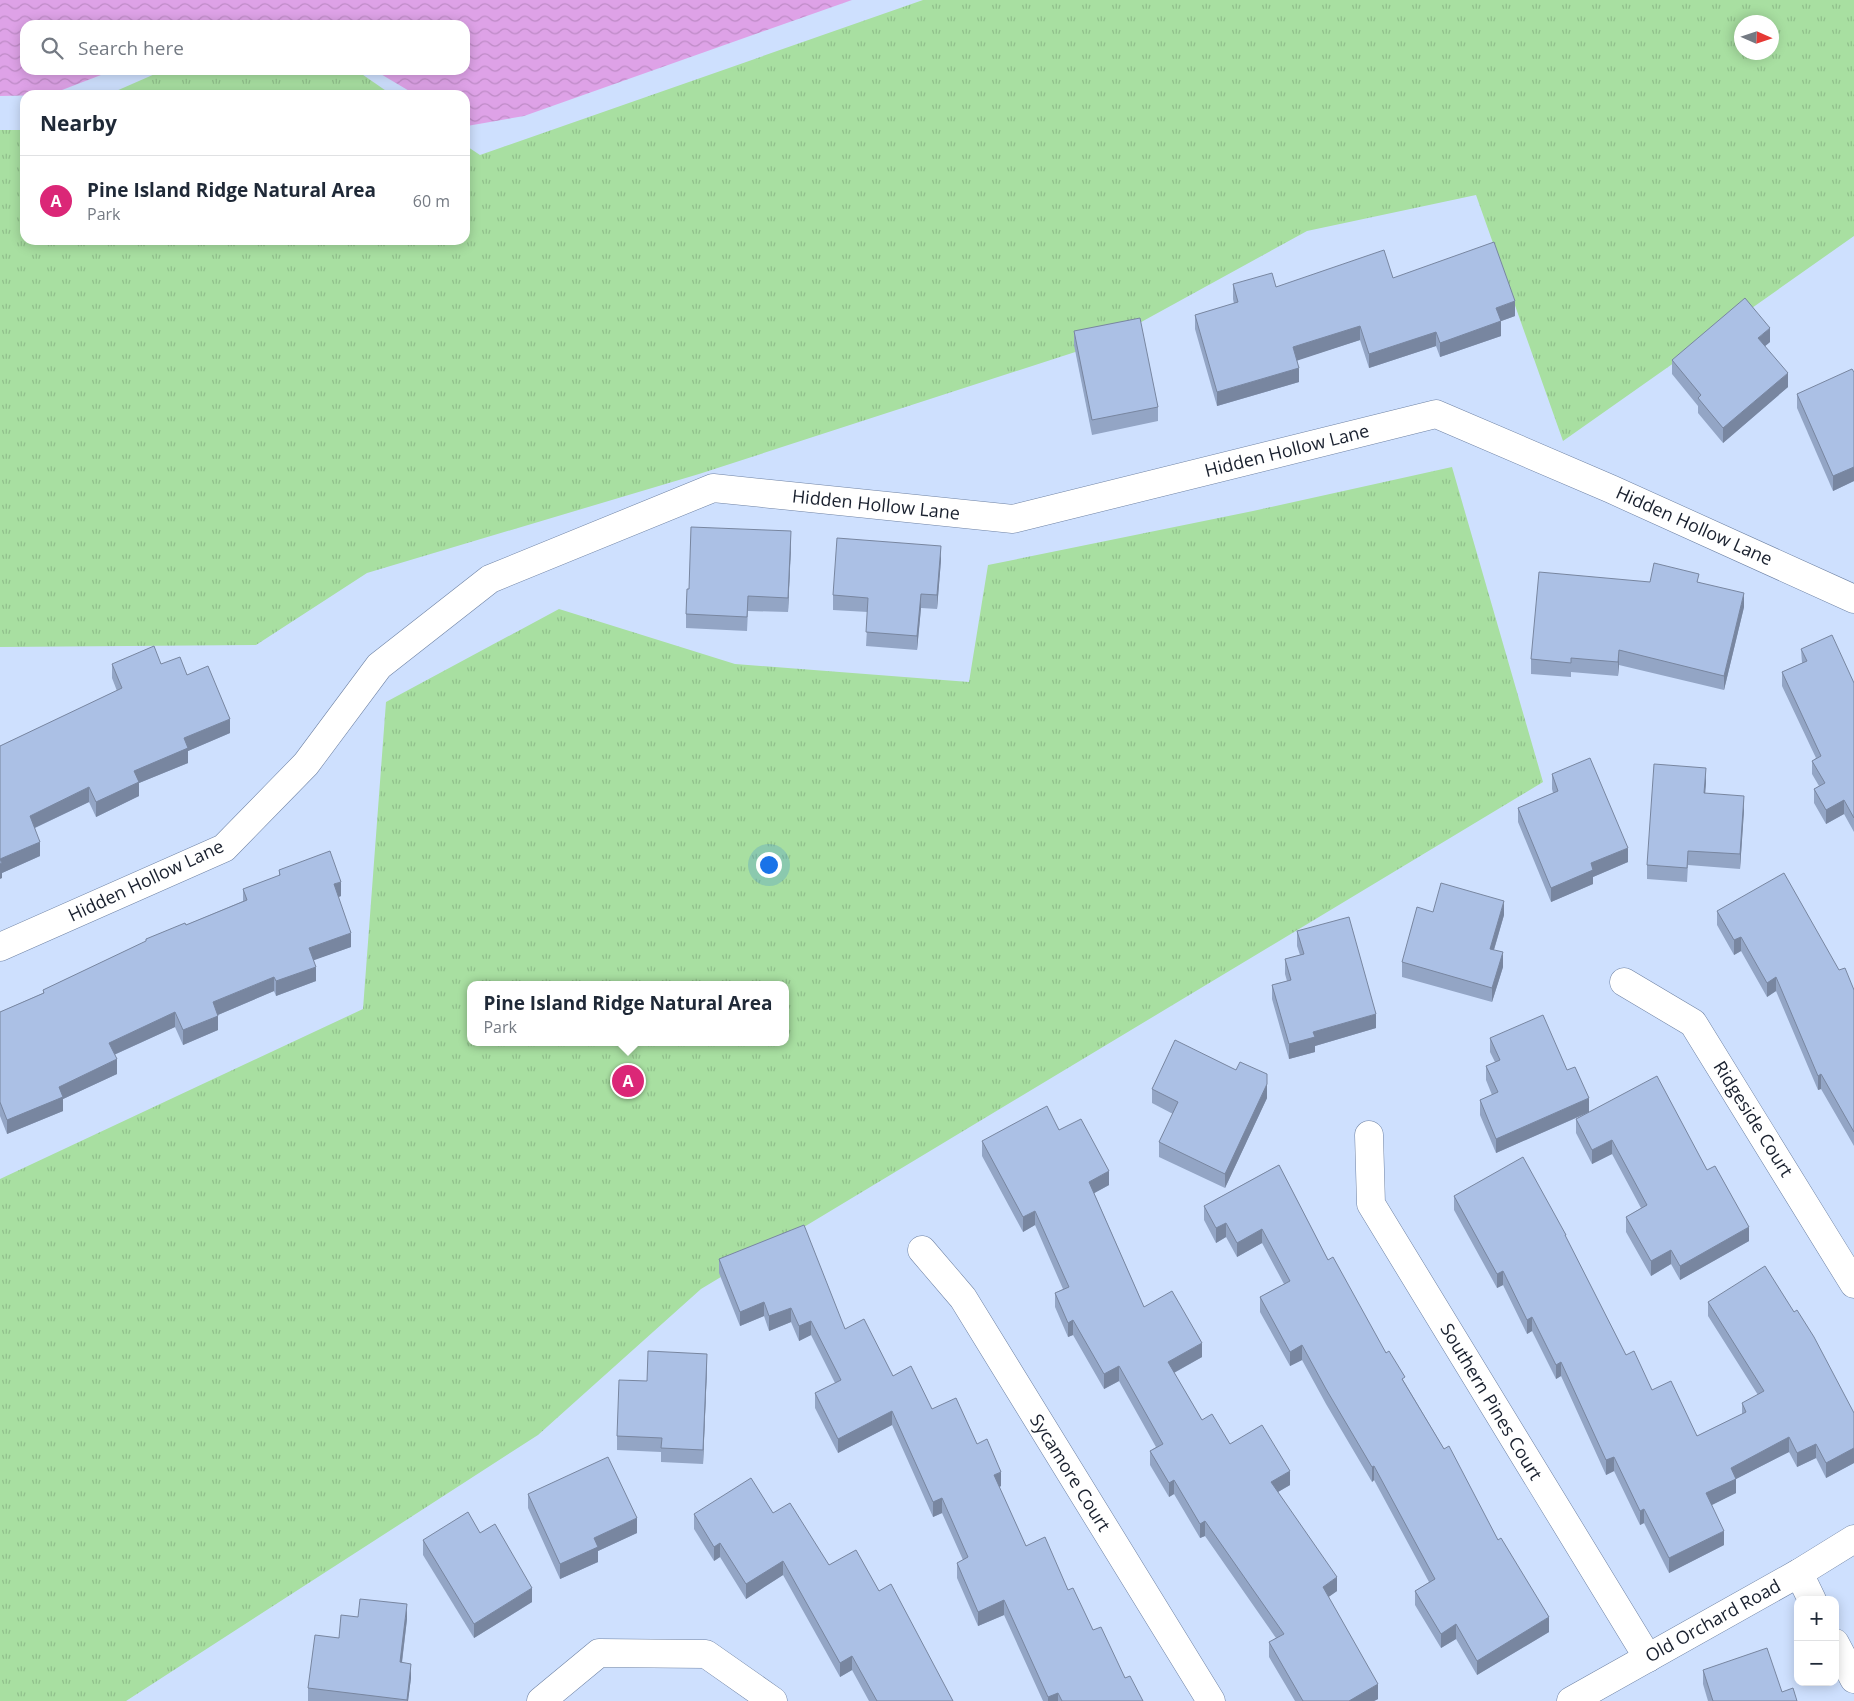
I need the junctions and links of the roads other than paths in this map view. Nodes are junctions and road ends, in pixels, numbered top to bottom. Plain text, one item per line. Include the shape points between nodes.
1 (1854, 599) edge
2 (0, 947) edge
3 (1624, 982) dead end
4 (1369, 1135) dead end
5 (922, 1250) dead end
6 (1854, 1284) edge
7 (1854, 1539) edge
8 (1799, 1573) junction
9 (1810, 1596) edge
10 (1839, 1652) edge
11 (1648, 1658) junction
12 (1854, 1680) edge
13 (541, 1701) edge
14 (773, 1701) edge
15 (1211, 1701) edge
16 (1571, 1701) edge

1 - 2 street, Hidden Hollow Lane via 1436,414 1013,519 713,488 490,579 379,666 306,764 224,848
3 - 6 street, Ridgeside Court via 1694,1023
4 - 11 street, Southern Pines Court via 1371,1204
5 - 15 street, Sycamore Court via 963,1298
7 - 8 street, Old Orchard Road
8 - 9 street
8 - 11 street, Old Orchard Road
10 - 12 street
11 - 16 street, Old Orchard Road
13 - 14 street via 599,1653 609,1653 706,1654

